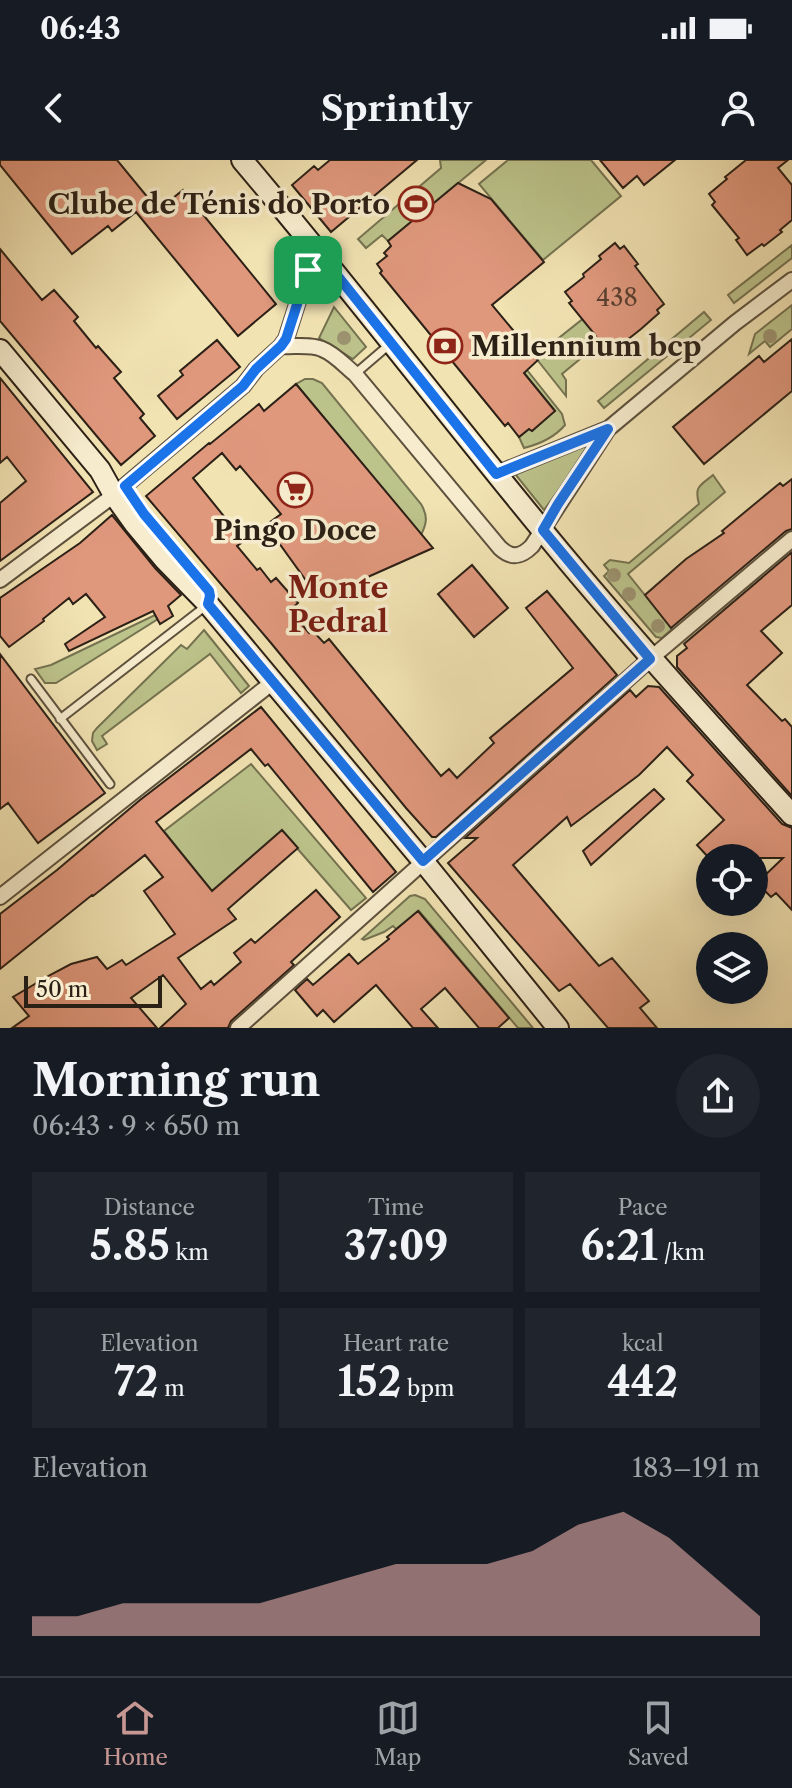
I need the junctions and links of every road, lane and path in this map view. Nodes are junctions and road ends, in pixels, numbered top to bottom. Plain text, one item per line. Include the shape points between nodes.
1 (242, 160) edge
2 (320, 254) junction
3 (792, 280) edge
4 (392, 343) junction
5 (281, 346) junction
6 (0, 350) edge
7 (355, 374) junction
8 (608, 429) junction
9 (496, 474) junction
10 (120, 490) junction
11 (543, 530) junction
12 (792, 539) edge
13 (0, 580) edge
14 (208, 604) junction
15 (650, 659) junction
16 (31, 679) dead end
17 (273, 682) junction
18 (60, 719) junction
19 (110, 784) dead end
20 (792, 815) edge
21 (423, 861) junction
22 (0, 897) edge
23 (238, 1028) edge
24 (558, 1028) edge

1 - 2 main road
2 - 4 main road
2 - 5 street via 308,270
3 - 8 street
4 - 7 lane
4 - 9 main road
5 - 7 street via 323,349
5 - 10 street via 243,386
6 - 10 main road
7 - 11 street via 507,554 522,555
8 - 9 street
8 - 11 street
9 - 11 main road
10 - 13 street
10 - 14 main road via 134,523
11 - 15 main road
12 - 15 street
14 - 17 main road
14 - 18 lane
15 - 20 main road
15 - 21 street
16 - 18 lane
17 - 21 main road
17 - 22 street
18 - 19 lane
21 - 23 street
21 - 24 main road

